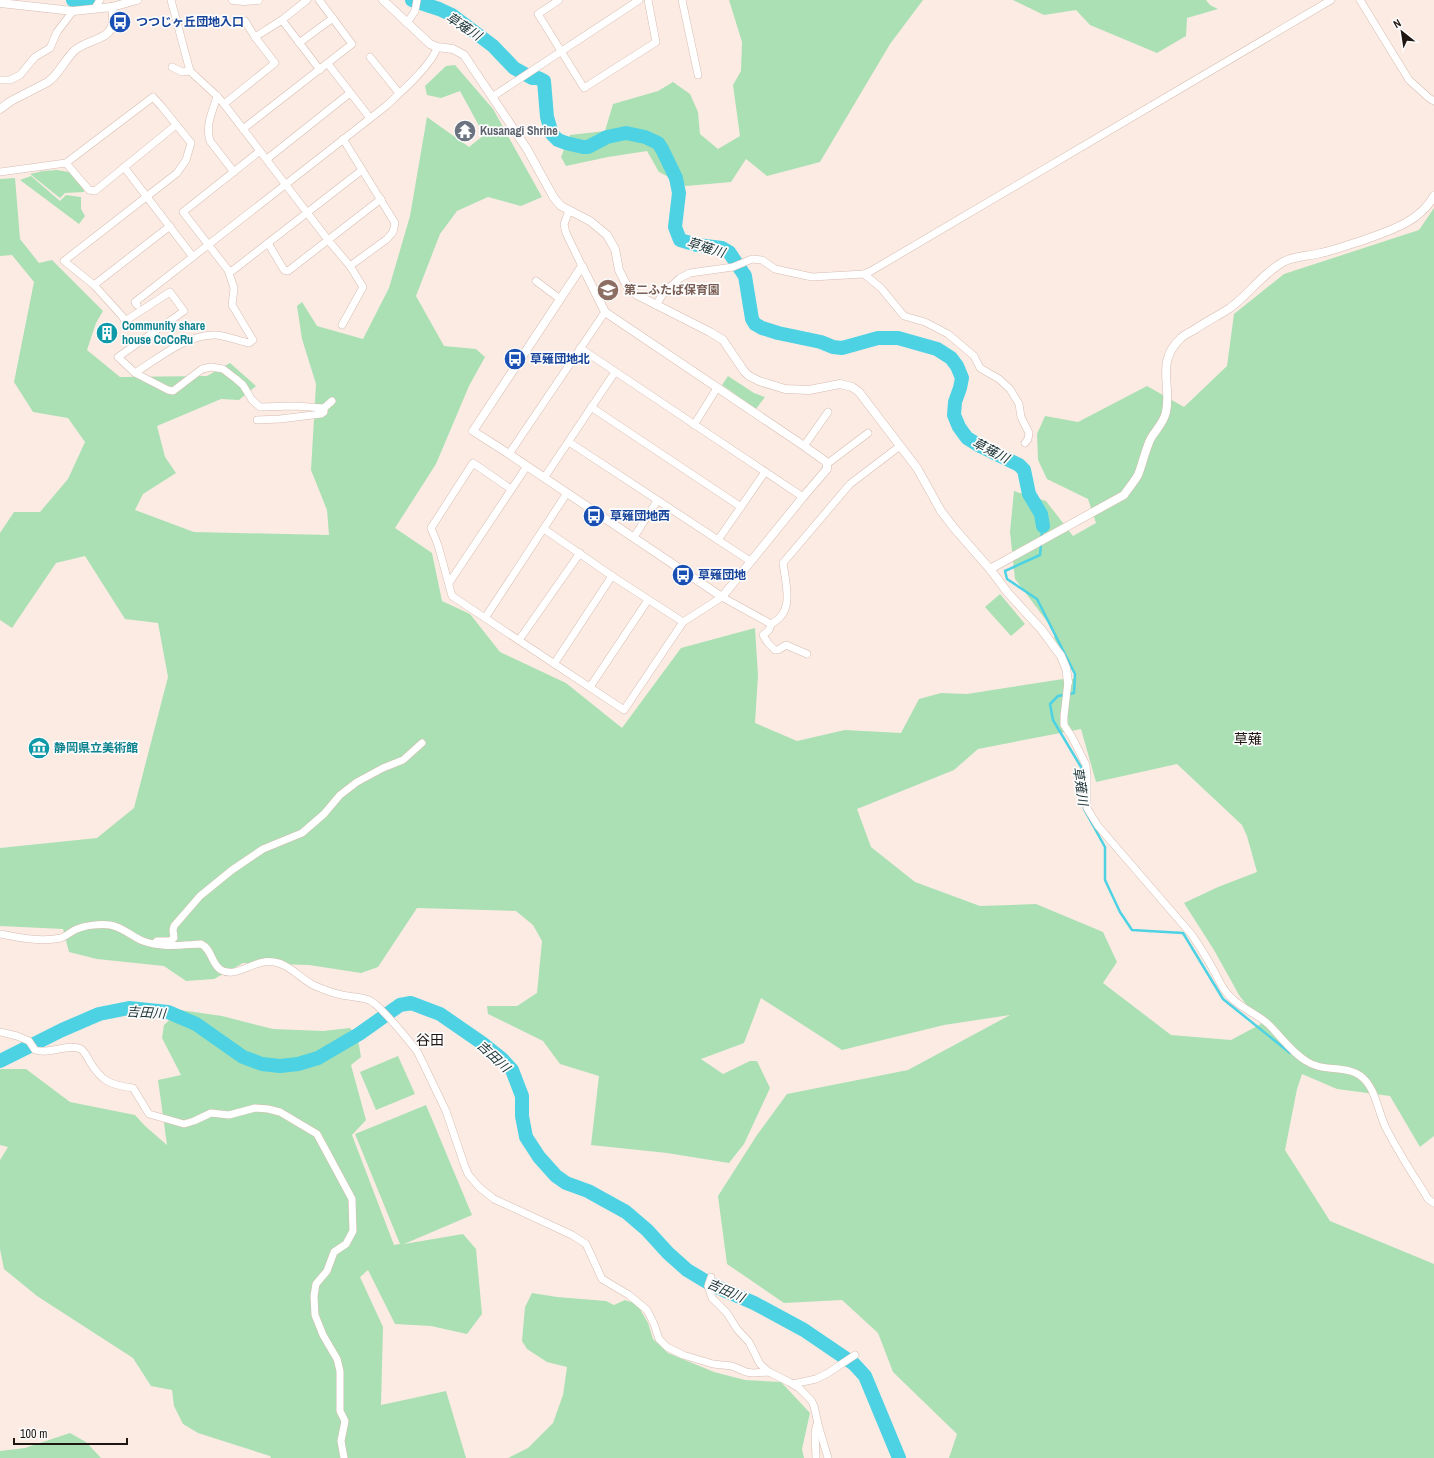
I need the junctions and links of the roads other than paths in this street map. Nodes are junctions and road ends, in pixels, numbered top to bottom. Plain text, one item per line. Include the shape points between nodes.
1 (137, 0) edge
2 (171, 0) edge
3 (233, 0) edge
4 (258, 0) edge
5 (307, 0) edge
6 (319, 0) edge
7 (383, 0) edge
8 (417, 0) edge
9 (559, 0) edge
10 (639, 0) edge
11 (648, 0) edge
12 (682, 0) edge
13 (1331, 0) edge
14 (1360, 0) edge
15 (98, 2) edge
16 (4, 4) edge
17 (112, 7) junction
18 (73, 10) junction
19 (333, 18) junction
20 (282, 20) junction
21 (245, 21) dead end
22 (407, 22) junction
23 (255, 37) junction
24 (299, 43) junction
25 (437, 47) junction
26 (560, 51) junction
27 (370, 57) dead end
28 (328, 64) junction
29 (172, 67) dead end
30 (320, 70) junction
31 (190, 71) junction
32 (698, 76) dead end
33 (0, 80) edge
34 (350, 93) junction
35 (399, 94) junction
36 (217, 96) junction
37 (492, 97) junction
38 (1434, 101) edge
39 (224, 104) junction
40 (0, 108) edge
41 (370, 118) junction
42 (176, 125) junction
43 (243, 129) junction
44 (343, 139) junction
45 (260, 151) junction
46 (267, 159) junction
47 (66, 163) junction
48 (124, 167) junction
49 (362, 170) junction
50 (0, 172) edge
51 (234, 172) junction
52 (286, 184) junction
53 (147, 196) junction
54 (1434, 196) edge
55 (381, 199) junction
56 (569, 211) junction
57 (307, 212) junction
58 (170, 226) junction
59 (328, 240) junction
60 (268, 243) junction
61 (208, 244) junction
62 (193, 257) junction
63 (350, 266) junction
64 (582, 266) junction
65 (228, 270) junction
66 (864, 274) junction
67 (536, 281) dead end
68 (94, 285) junction
69 (560, 299) junction
70 (137, 305) dead end
71 (656, 305) junction
72 (605, 312) junction
73 (342, 325) dead end
74 (580, 348) junction
75 (615, 372) junction
76 (135, 373) junction
77 (717, 388) junction
78 (332, 401) dead end
79 (591, 407) junction
80 (324, 408) junction
81 (828, 412) dead end
82 (257, 420) dead end
83 (694, 425) junction
84 (868, 433) dead end
85 (569, 442) junction
86 (1025, 443) dead end
87 (804, 446) junction
88 (900, 446) junction
89 (509, 454) junction
90 (828, 464) junction
91 (527, 466) junction
92 (765, 472) junction
93 (544, 478) junction
94 (511, 489) junction
95 (567, 493) junction
96 (803, 497) junction
97 (658, 501) junction
98 (741, 507) junction
99 (544, 529) junction
100 (634, 537) junction
101 (718, 540) junction
102 (580, 553) junction
103 (750, 562) junction
104 (990, 569) junction
105 (612, 576) junction
106 (449, 583) junction
107 (722, 596) junction
108 (648, 600) junction
109 (485, 618) junction
110 (683, 622) junction
111 (771, 624) junction
112 (520, 640) junction
113 (807, 654) dead end
114 (554, 664) junction
115 (1068, 682) joint
116 (590, 687) junction
117 (422, 743) dead end
118 (0, 934) edge
119 (154, 944) junction
120 (0, 1032) edge
121 (1434, 1203) edge
122 (712, 1277) dead end
123 (855, 1355) dead end
124 (768, 1372) junction
125 (793, 1384) junction
126 (817, 1420) junction
127 (344, 1458) edge
128 (816, 1458) edge
129 (828, 1458) edge

1 - 17 street
2 - 31 street
3 - 4 street
5 - 20 street
6 - 19 street
7 - 22 street
8 - 22 street via 415,11
9 - 26 street via 538,14
10 - 26 street
11 - 26 street via 656,42 584,88
12 - 32 street
13 - 66 street
14 - 38 street via 1409,80
15 - 17 street
15 - 18 street
16 - 18 street
17 - 40 street via 114,20 105,36 75,50 48,82
18 - 33 street via 57,32 50,48 35,57 20,75 10,80
19 - 24 street
19 - 28 street via 352,44
20 - 23 street
20 - 24 street
21 - 23 street
22 - 25 street via 430,44
23 - 39 street via 275,63
24 - 30 street
25 - 35 street via 435,54
25 - 37 street via 453,49 464,55
26 - 37 street
27 - 35 street
28 - 30 street
28 - 34 street
29 - 31 street via 182,72
30 - 43 street
31 - 36 street
34 - 41 street
34 - 46 street
35 - 41 street
36 - 39 street
36 - 51 street via 209,122 210,141
37 - 56 street via 527,150 554,198
39 - 43 street
41 - 44 street
42 - 47 street via 153,97
42 - 48 street
42 - 53 street via 191,143 186,160 177,173
43 - 45 street
44 - 49 street
44 - 52 street
45 - 46 street
45 - 51 street
46 - 52 street
47 - 48 street via 89,190 94,191
47 - 50 street
48 - 53 street
49 - 55 street
49 - 57 street
51 - 61 street via 183,212
52 - 57 street
52 - 61 street
53 - 58 street
53 - 68 street via 64,261
54 - 104 street via 1419,214 1391,230 1340,248 1287,260 1273,269 1228,309 1181,338 1170,352 1166,367 1166,413 1145,450 1138,476 1124,495
55 - 59 street
55 - 63 street via 394,223 393,232
56 - 64 street via 564,224 566,233
56 - 71 street via 590,221 607,235 616,249 619,270 627,286 637,295
57 - 59 street
57 - 60 street
58 - 62 street
58 - 68 street
59 - 60 street via 288,270 284,270
59 - 63 street
60 - 65 street via 232,271
61 - 62 street
61 - 65 street
62 - 70 street via 135,302
63 - 73 street via 363,286
64 - 69 street
64 - 72 street
65 - 76 street via 234,288 232,305 253,340 249,343 216,335 198,337 178,345
66 - 71 street via 812,277 775,269 762,260 752,259 733,267 690,273 680,278 663,294
66 - 86 street via 881,288 904,316 925,322 948,334 974,356 980,368 1010,389 1019,404 1021,417 1029,433
67 - 69 street
68 - 76 street via 125,321 170,292 184,311 118,357
69 - 89 street via 473,431
71 - 88 street via 723,340 744,371 759,381 785,389 809,390 840,384 852,387 865,399
72 - 74 street
72 - 77 street
74 - 75 street
74 - 89 street
75 - 79 street
75 - 83 street
76 - 80 street via 168,390 173,390 202,369 211,366 223,369 236,379 260,407
77 - 83 street
77 - 87 street
78 - 80 street
79 - 85 street
79 - 98 street
80 - 82 street via 321,414 280,420
81 - 87 street
83 - 92 street
84 - 90 street
85 - 93 street
85 - 97 street
87 - 90 street
88 - 104 street via 917,468 941,511
88 - 111 street via 850,484 783,563 788,597 786,608 779,620
89 - 91 street
90 - 96 street via 827,469
91 - 93 street
91 - 94 street
92 - 96 street
92 - 98 street
93 - 95 street
94 - 106 street
94 - 106 street via 474,463 431,528
95 - 99 street
95 - 100 street
96 - 103 street
97 - 100 street
97 - 101 street
98 - 101 street
99 - 102 street
99 - 109 street
100 - 107 street
101 - 103 street
102 - 105 street
102 - 112 street
103 - 107 street
104 - 115 street via 1061,656
105 - 108 street
105 - 114 street
106 - 109 street via 452,596
107 - 110 street
107 - 111 street
108 - 110 street
108 - 116 street
109 - 112 street
110 - 116 street via 624,710
111 - 113 street via 763,635 775,650 786,645
112 - 114 street
114 - 116 street
115 - 121 street via 1064,725 1086,765 1087,808 1098,826 1192,935 1226,992 1234,1000 1264,1020 1306,1061 1322,1068 1345,1070 1362,1077 1368,1084 1386,1129 1424,1192
117 - 119 street via 404,760 357,782 340,795 324,814 302,833 262,849 232,870 200,896 174,926 174,938 170,941 157,941
118 - 119 street via 19,938 62,938 77,929 92,925 110,925 142,941
119 - 124 street via 201,944 208,950 217,966 231,972 259,962 274,962 290,969 313,985 377,1004 422,1059 446,1111 466,1169 484,1192 586,1244 602,1278 647,1310 659,1339 667,1347 713,1364 732,1366 746,1372
120 - 127 street via 29,1041 35,1050 40,1052 75,1047 83,1050 97,1074 117,1086 133,1088 149,1114 184,1124 211,1113 229,1115 255,1108 268,1108 280,1112 317,1134 352,1199 353,1231 346,1244 334,1252 326,1271 316,1284 314,1296 315,1315 337,1359 340,1371 340,1410 345,1421 340,1441
122 - 124 street via 708,1286 712,1298 749,1342 760,1364
123 - 125 street via 816,1379
124 - 125 street
125 - 126 street via 811,1400
126 - 128 street
126 - 129 street

